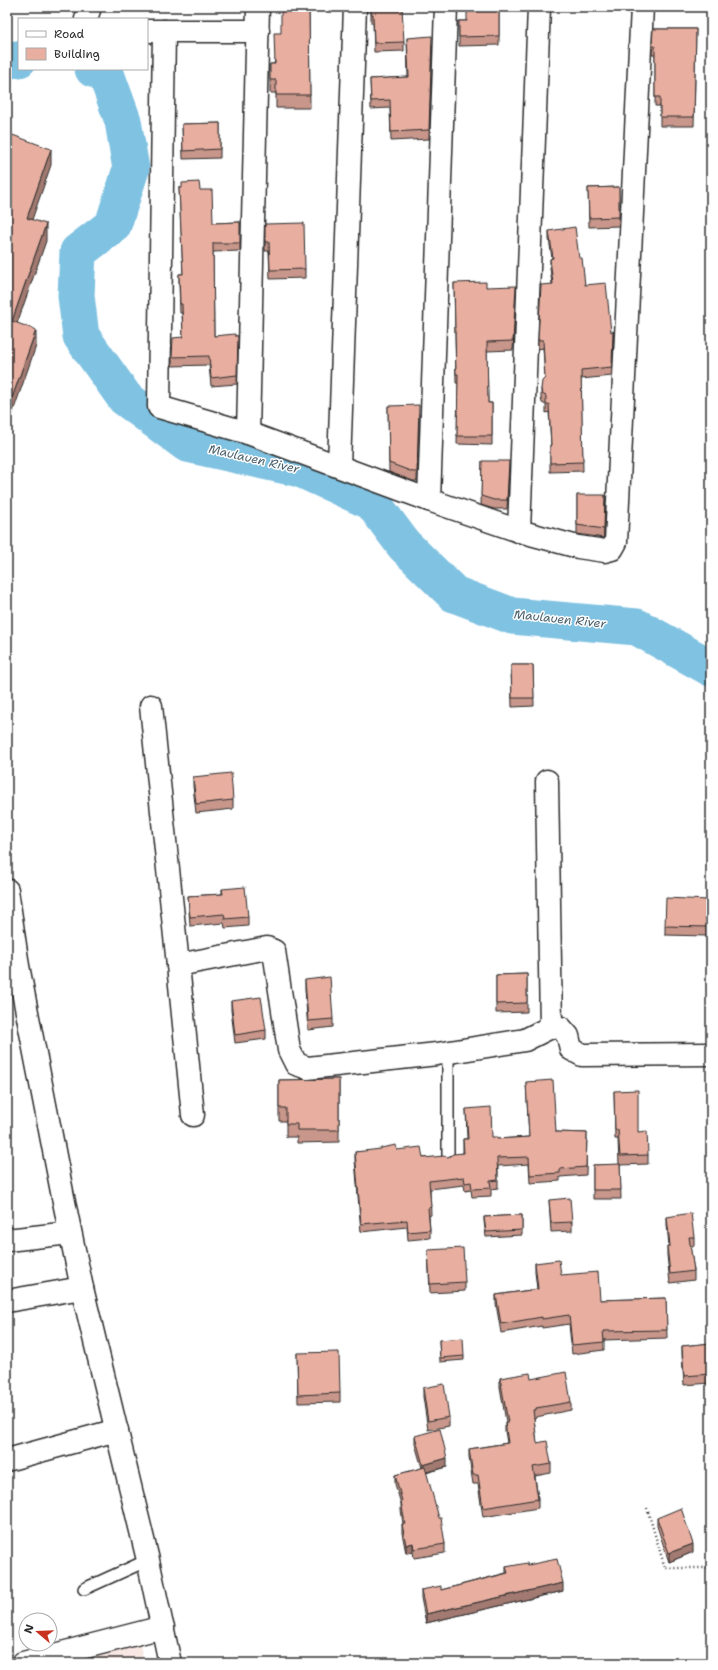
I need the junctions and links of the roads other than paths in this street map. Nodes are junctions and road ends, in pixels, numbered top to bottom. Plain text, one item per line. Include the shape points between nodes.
1 (90, 7) edge
2 (258, 7) edge
3 (355, 7) edge
4 (446, 7) edge
5 (539, 7) edge
6 (642, 7) edge
7 (86, 18) edge
8 (156, 31) edge
9 (258, 31) junction
10 (248, 433) junction
11 (339, 466) junction
12 (429, 500) junction
13 (519, 531) junction
14 (151, 706) dead end
15 (547, 781) dead end
16 (7, 890) edge
17 (178, 965) junction
18 (13, 967) edge
19 (551, 1027) junction
20 (448, 1052) junction
21 (711, 1054) edge
22 (193, 1115) dead end
23 (448, 1158) edge
24 (70, 1233) junction
25 (7, 1240) edge
26 (82, 1288) junction
27 (7, 1301) edge
28 (117, 1430) junction
29 (7, 1460) edge
30 (148, 1560) junction
31 (84, 1589) dead end
32 (163, 1627) junction
33 (23, 1663) edge
34 (170, 1663) edge

1 - 7 street
2 - 9 street
3 - 11 street
4 - 12 street
5 - 13 street
6 - 13 street via 616,542 612,549 605,551 578,547
8 - 9 street
8 - 10 street via 159,407
9 - 10 street
10 - 11 street
11 - 12 street
12 - 13 street
14 - 17 street
15 - 19 street
16 - 18 street
17 - 20 street via 267,948 274,951 289,1050 296,1064 308,1068
17 - 22 street
18 - 24 street
19 - 20 street via 525,1040
19 - 21 street via 561,1028 568,1036 571,1049 582,1055
20 - 23 lane
24 - 25 street
24 - 26 street
26 - 27 street
26 - 28 street
28 - 29 street
28 - 30 street
30 - 31 lane
30 - 32 street
32 - 33 street
32 - 34 street

